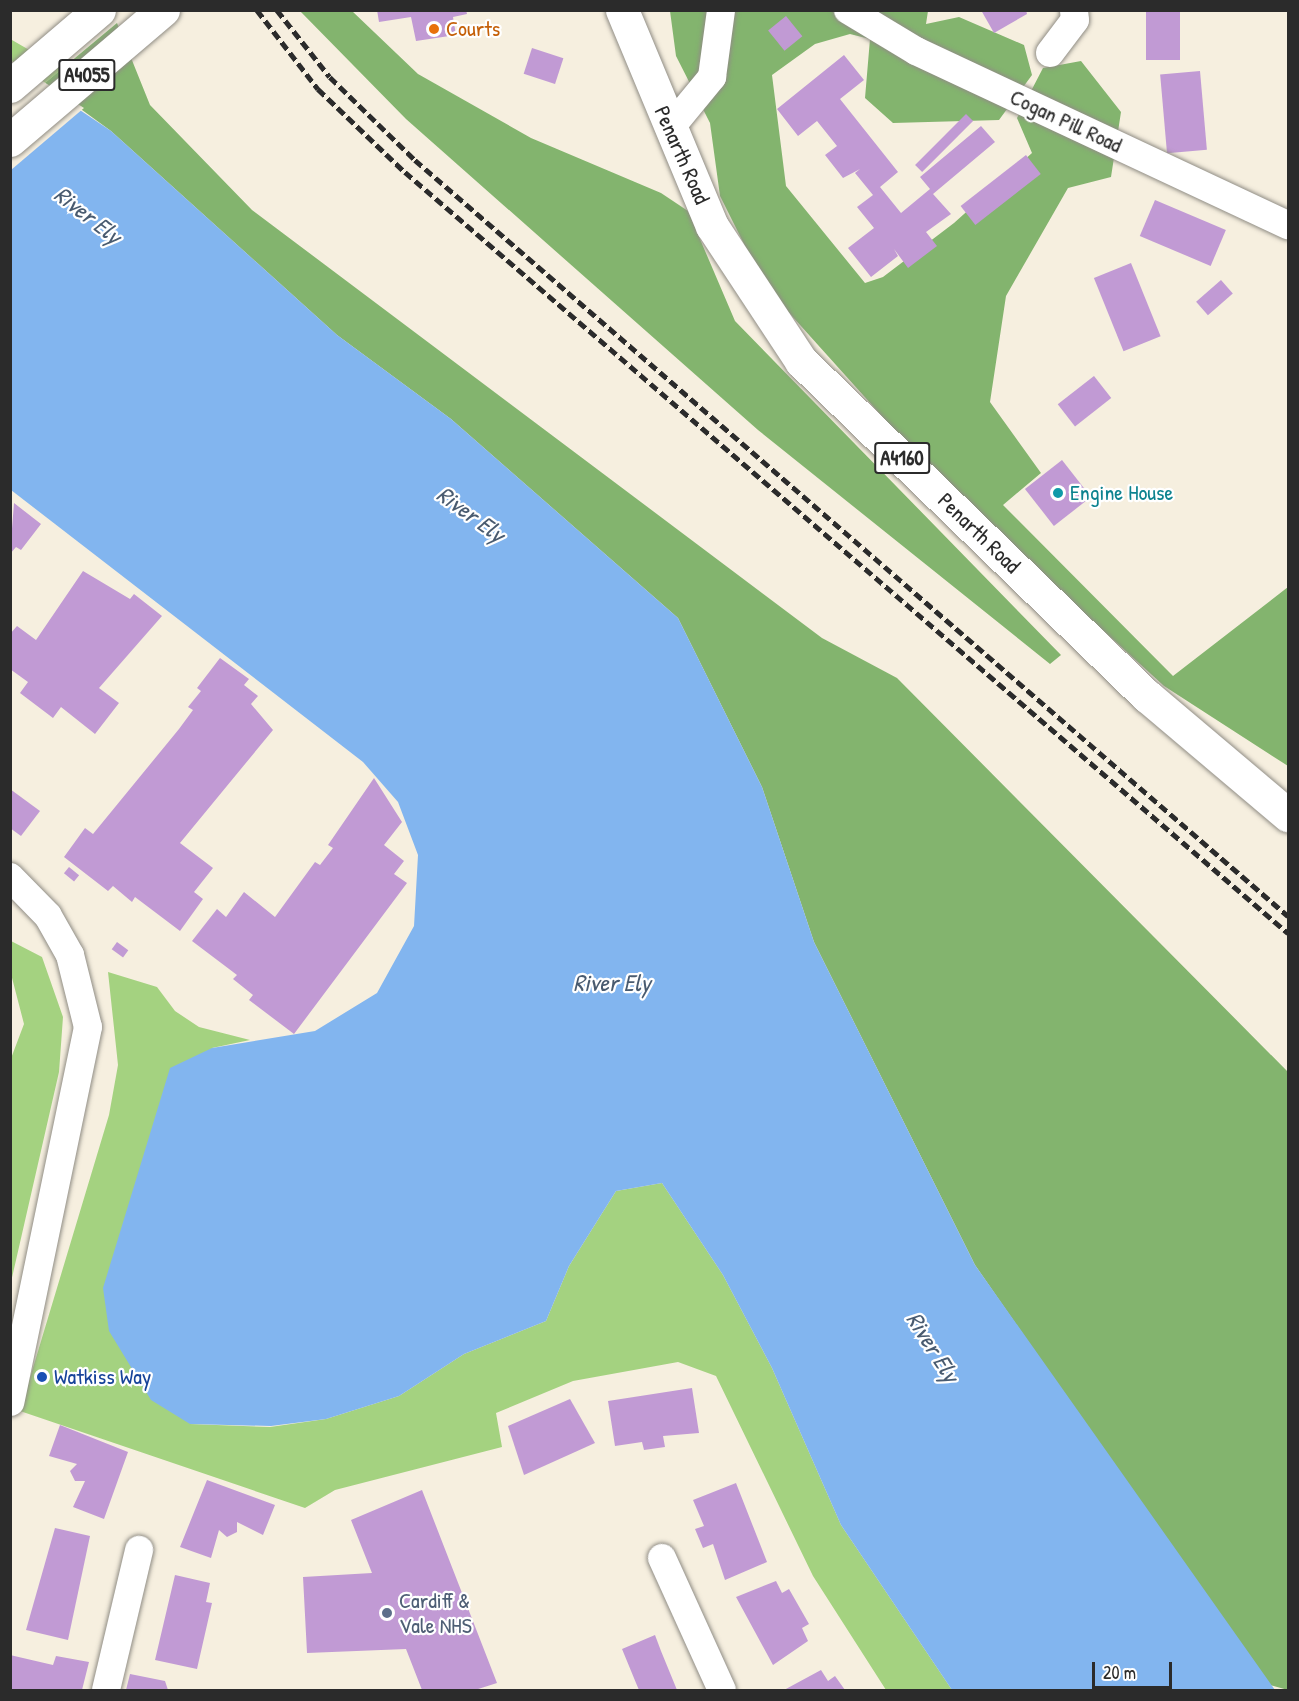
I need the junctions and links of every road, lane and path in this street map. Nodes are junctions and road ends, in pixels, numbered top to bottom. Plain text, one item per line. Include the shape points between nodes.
1 (99, 10) edge
2 (163, 10) edge
3 (721, 10) edge
4 (848, 10) edge
5 (1074, 10) edge
6 (625, 13) edge
7 (1050, 53) dead end
8 (10, 86) edge
9 (671, 127) junction
10 (10, 140) edge
11 (1288, 225) edge
12 (1288, 815) edge
13 (10, 877) edge
14 (10, 1402) edge
15 (139, 1550) dead end
16 (662, 1558) dead end
17 (106, 1690) edge
18 (722, 1690) edge

1 - 8 main road, A4055
2 - 10 main road, A4055
3 - 9 street via 712,77
4 - 11 street, Cogan Pill Road via 916,51
5 - 7 street via 1075,20
6 - 9 main road, Penarth Road / A4160
9 - 12 main road, Penarth Road / A4160 via 712,226 801,361 1147,696
13 - 14 street via 48,916 70,955 88,1027
15 - 17 street
16 - 18 street

